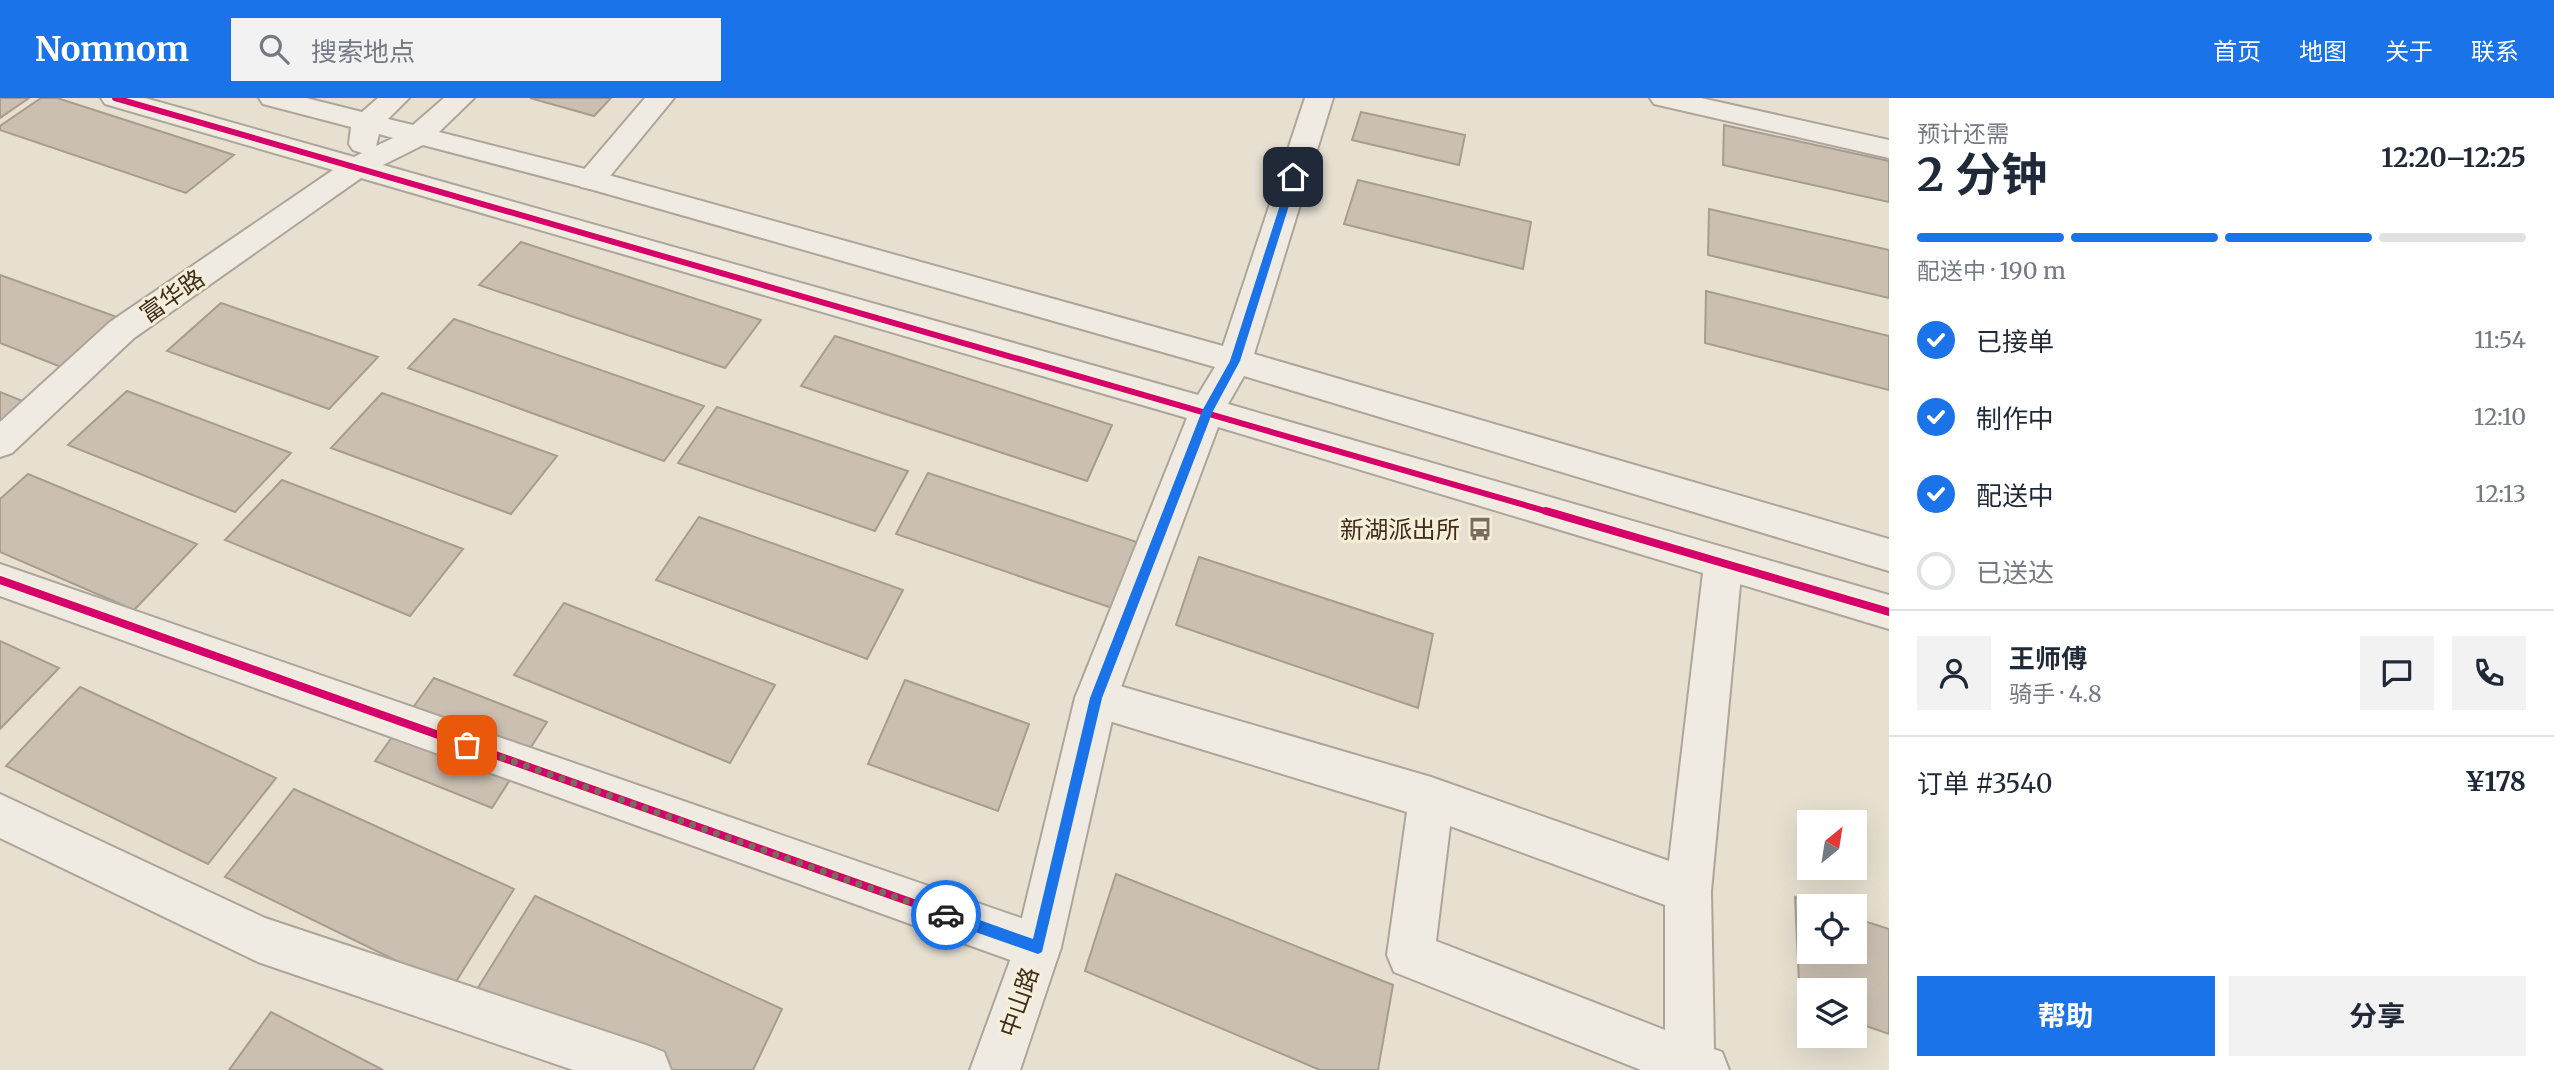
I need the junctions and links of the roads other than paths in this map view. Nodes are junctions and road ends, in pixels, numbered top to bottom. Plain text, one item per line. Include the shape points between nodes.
1 (115, 98) edge
2 (273, 98) edge
3 (394, 98) edge
4 (460, 98) edge
5 (660, 98) edge
6 (1318, 98) edge
7 (1664, 98) edge
8 (366, 123) junction
9 (417, 137) junction
10 (1889, 149) edge
11 (359, 166) junction
12 (592, 180) junction
13 (1235, 361) junction
14 (1208, 411) junction
15 (0, 443) edge
16 (1889, 555) edge
17 (1723, 564) junction
18 (0, 580) edge
19 (1889, 612) edge
20 (1096, 698) junction
21 (1431, 798) junction
22 (0, 815) edge
23 (1688, 891) junction
24 (1038, 947) junction
25 (1697, 1067) edge
26 (646, 1070) edge
27 (995, 1070) edge

1 - 11 street
2 - 8 street
3 - 8 street
4 - 9 street, 富华路
5 - 12 street
6 - 13 street, 中山路
7 - 10 street
8 - 9 street
8 - 11 street
9 - 11 street, 富华路
9 - 12 street
11 - 14 street
11 - 15 street, 富华路 via 122,330
12 - 13 street
13 - 14 street, 中山路
13 - 16 street
14 - 17 street
14 - 20 street, 中山路
17 - 19 street
17 - 23 street
18 - 24 street
20 - 21 street
20 - 24 street, 中山路
21 - 23 street
21 - 25 street via 1411,955
22 - 26 street via 258,939
23 - 25 street
24 - 27 street, 中山路

